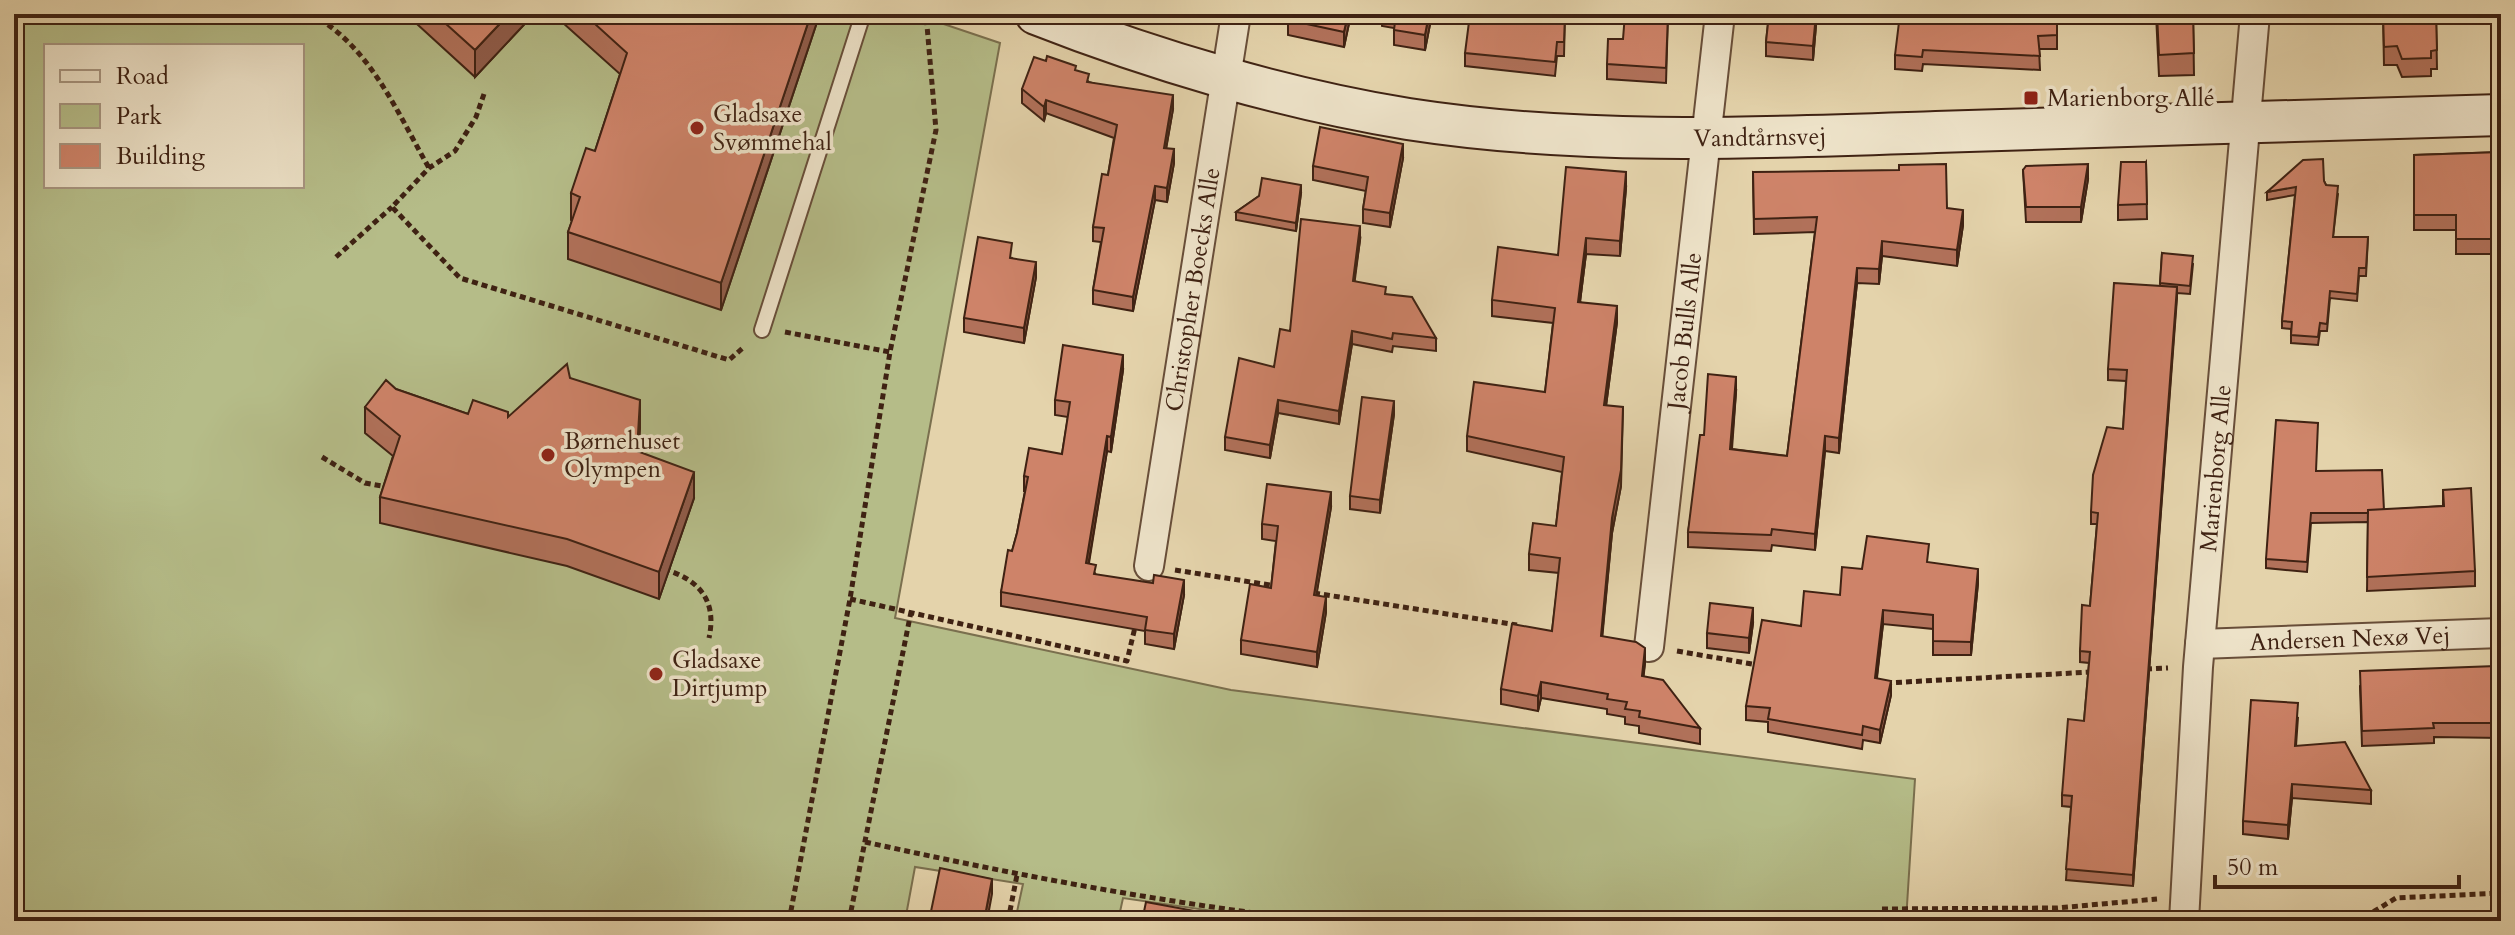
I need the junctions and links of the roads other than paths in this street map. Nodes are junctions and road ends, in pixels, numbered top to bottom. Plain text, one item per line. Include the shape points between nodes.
1 (863, 14) edge
2 (1036, 14) edge
3 (1236, 14) edge
4 (1720, 14) edge
5 (2255, 14) edge
6 (1226, 78) junction
7 (2501, 115) edge
8 (2247, 122) junction
9 (1706, 140) junction
10 (762, 330) road end
11 (1149, 566) dead end
12 (2501, 633) edge
13 (2200, 644) junction
14 (1649, 647) dead end
15 (2185, 908) edge

1 - 10 lane
2 - 6 street, Vandtårnsvej
3 - 6 street, Christopher Boecks Alle
4 - 9 street, Jacob Bulls Alle
5 - 8 street, Marienborg Alle
6 - 9 street, Vandtårnsvej via 1408,119
6 - 11 street, Christopher Boecks Alle
7 - 8 street, Vandtårnsvej
8 - 9 street, Vandtårnsvej
8 - 13 street, Marienborg Alle
9 - 14 street, Jacob Bulls Alle
12 - 13 street, Andersen Nexø Vej
13 - 15 street, Marienborg Alle

